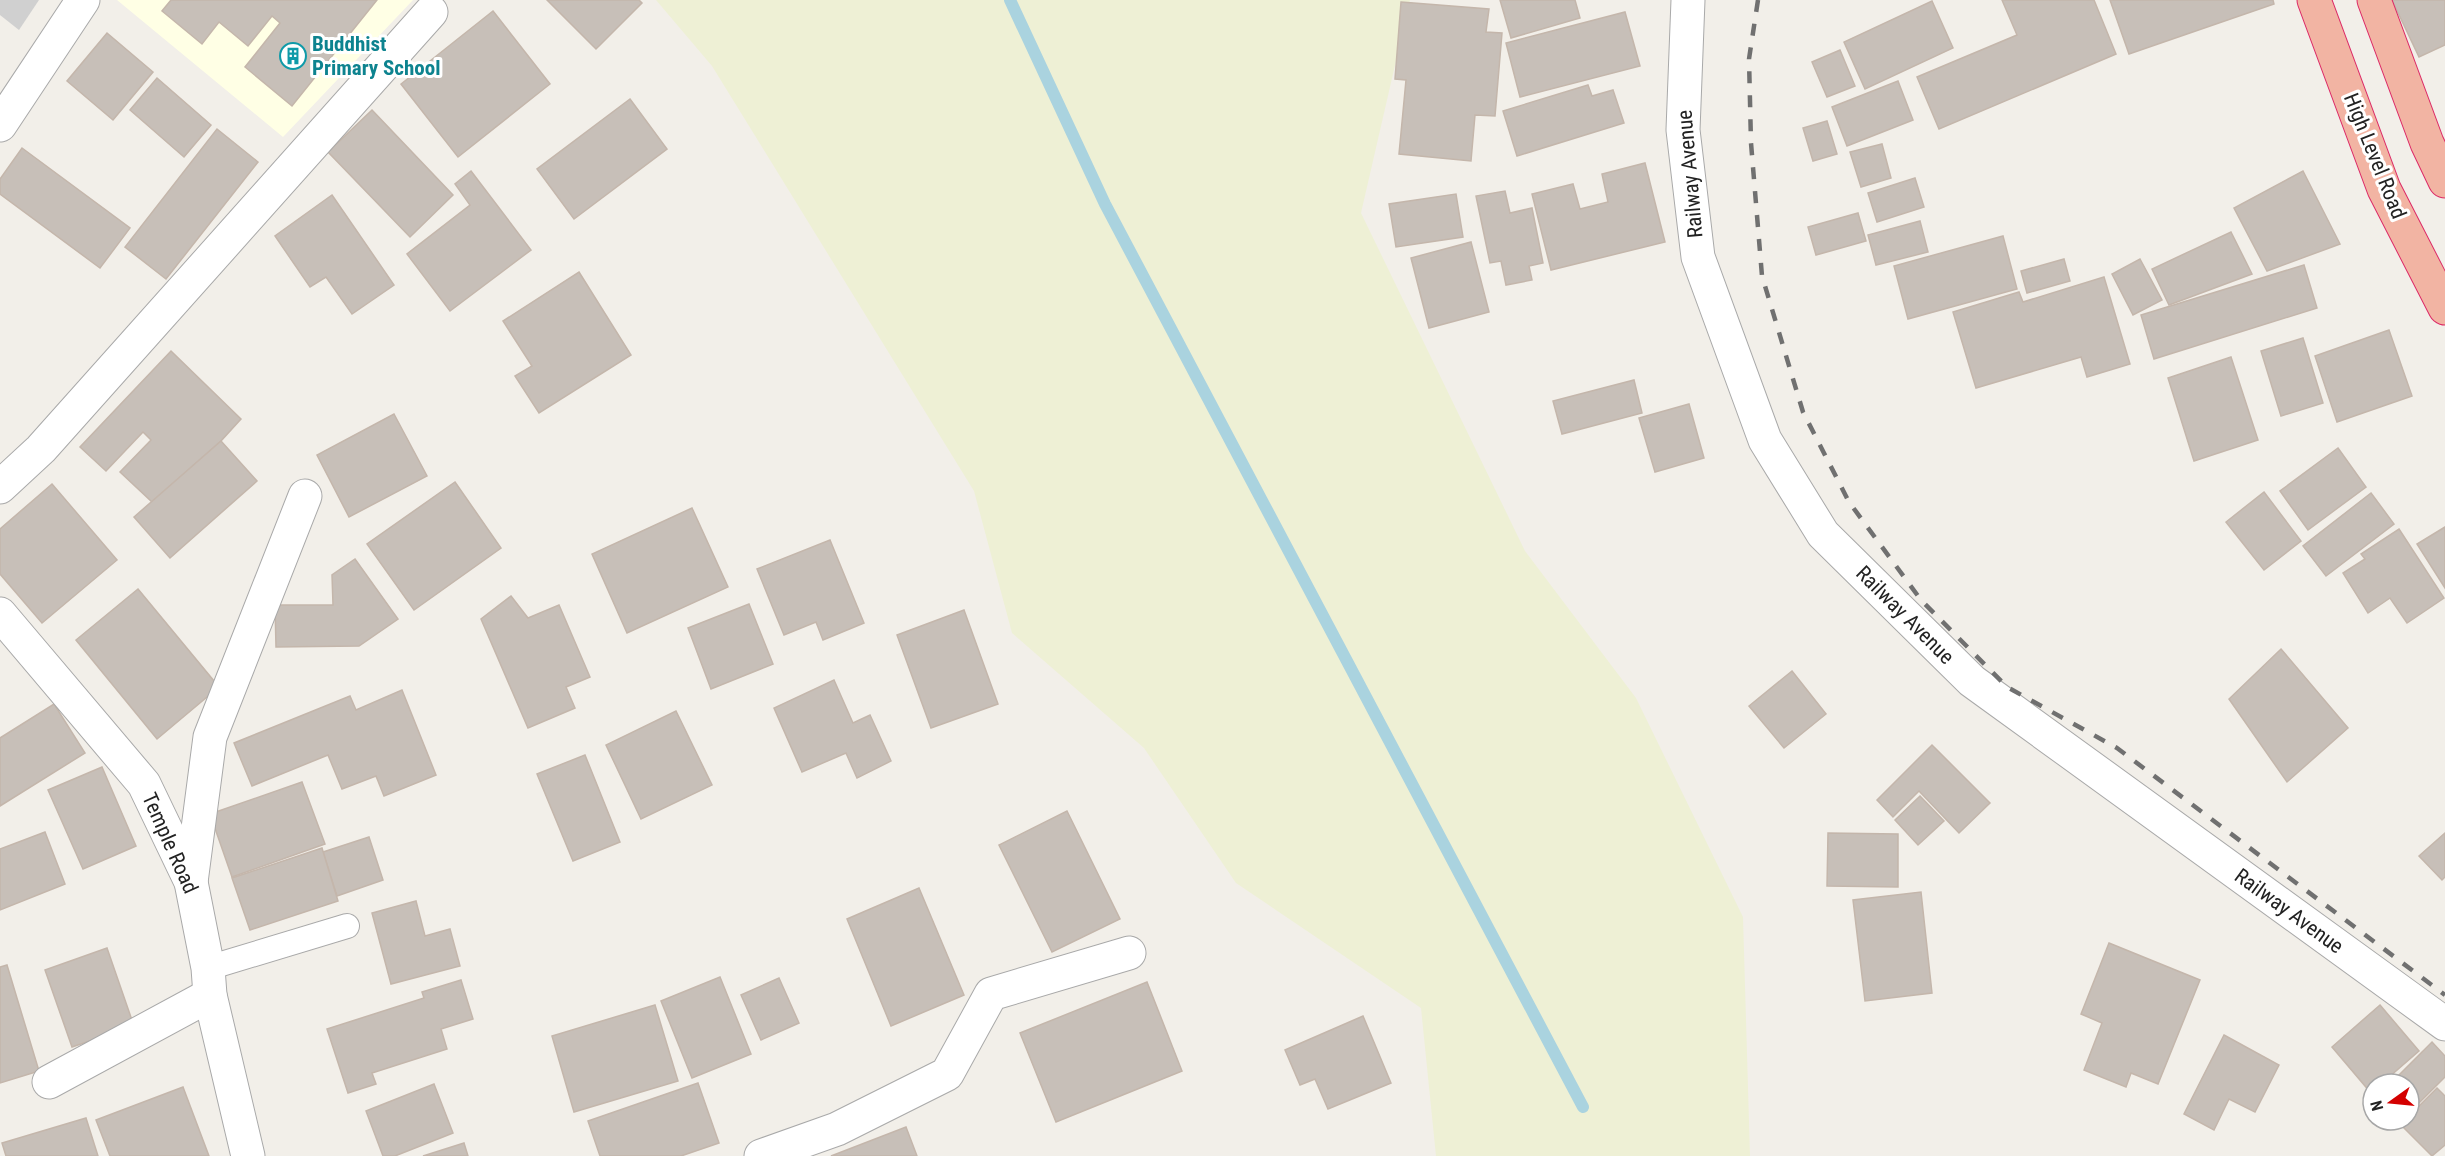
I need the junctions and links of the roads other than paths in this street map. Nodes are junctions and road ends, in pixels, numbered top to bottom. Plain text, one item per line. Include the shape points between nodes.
1 (82, 0) edge
2 (1688, 0) edge
3 (2314, 0) edge
4 (2374, 0) edge
5 (430, 12) dead end
6 (0, 125) edge
7 (2436, 138) edge
8 (2445, 181) edge
9 (2445, 308) edge
10 (0, 487) edge
11 (305, 496) dead end
12 (0, 614) edge
13 (192, 882) junction
14 (347, 926) dead end
15 (1129, 953) dead end
16 (209, 982) junction
17 (2445, 1024) edge
18 (49, 1082) dead end
19 (248, 1156) edge
20 (761, 1156) edge

1 - 6 street
2 - 17 street, Railway Avenue via 1683,130 1698,257 1765,440 1823,534 1972,681
3 - 9 highway, High Level Road via 2384,189
4 - 7 highway
5 - 10 street via 41,449
7 - 8 highway
11 - 13 street via 210,737
12 - 13 street, Temple Road via 144,784
13 - 16 street, Temple Road
14 - 16 lane
15 - 20 street via 991,994 947,1074 837,1130
16 - 18 street
16 - 19 street, Temple Road

